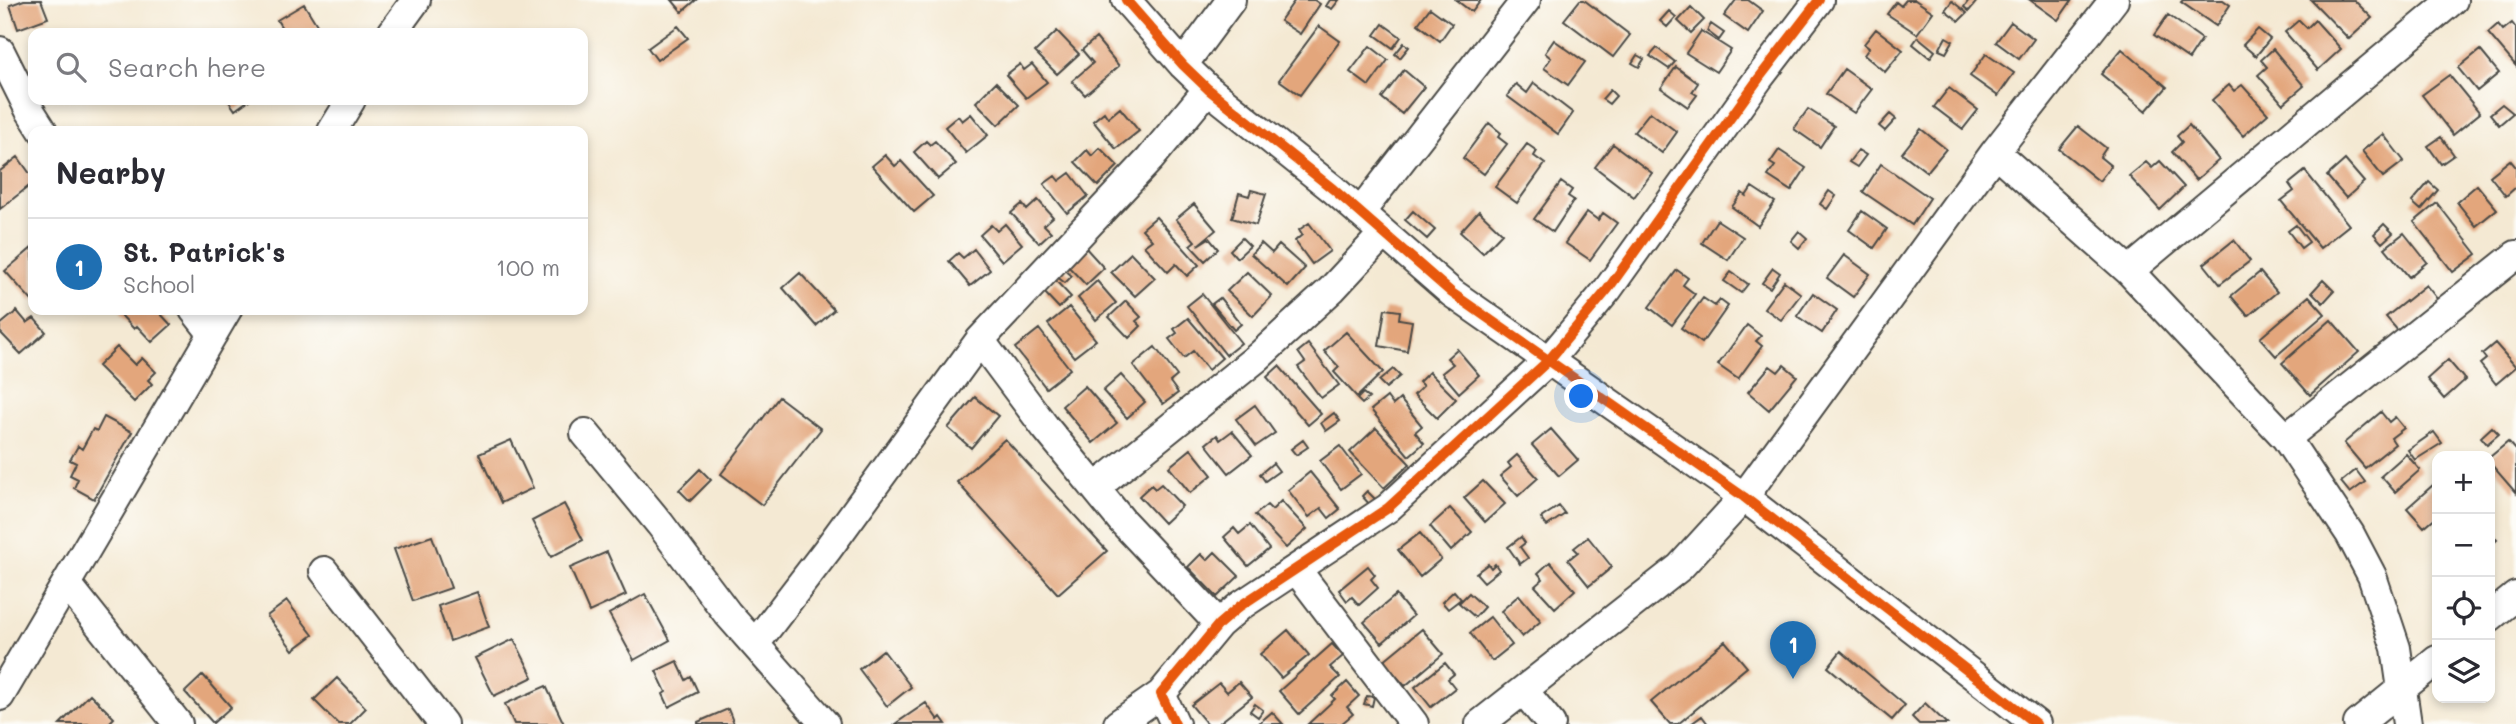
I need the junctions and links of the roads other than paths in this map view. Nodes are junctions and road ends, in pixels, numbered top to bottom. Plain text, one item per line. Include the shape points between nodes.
1 (416, 0) edge
2 (1126, 0) edge
3 (1231, 0) edge
4 (1526, 0) edge
5 (1819, 0) edge
6 (2114, 0) edge
7 (2439, 4) edge
8 (396, 28) edge
9 (0, 51) edge
10 (1183, 65) junction
11 (1208, 89) junction
12 (348, 105) edge
13 (40, 126) edge
14 (335, 126) edge
15 (1995, 152) junction
16 (1360, 213) junction
17 (1383, 234) junction
18 (2516, 255) edge
19 (2129, 271) junction
20 (220, 322) edge
21 (980, 341) junction
22 (1549, 360) junction
23 (586, 433) dead end
24 (2286, 438) junction
25 (1095, 488) junction
26 (1744, 497) junction
27 (1296, 569) junction
28 (324, 570) dead end
29 (67, 584) junction
30 (2516, 596) edge
31 (2495, 613) edge
32 (1220, 624) junction
33 (755, 644) junction
34 (2432, 664) edge
35 (2402, 689) junction
36 (1524, 691) junction
37 (1161, 694) junction
38 (0, 696) edge
39 (178, 724) edge
40 (443, 724) edge
41 (825, 724) edge
42 (1118, 724) edge
43 (1175, 724) edge
44 (1414, 724) edge
45 (1480, 724) edge
46 (1551, 724) edge
47 (2036, 724) edge
48 (2358, 724) edge
49 (2407, 724) edge

1 - 8 street
2 - 10 street
3 - 10 street
4 - 16 street
5 - 22 street via 1608,289
6 - 15 street
7 - 19 street
9 - 13 street
10 - 11 street
11 - 16 street
11 - 21 street via 1150,159
12 - 14 street
15 - 19 street
15 - 26 street
16 - 17 street
17 - 22 street via 1452,293
17 - 25 street via 1258,357
18 - 24 street
19 - 24 street
20 - 29 street
21 - 25 street
21 - 33 street
22 - 26 street
22 - 27 street via 1388,509
23 - 33 street
24 - 35 street via 2350,534 2372,576 2396,648
25 - 32 street
26 - 36 street via 1680,567
26 - 47 street
27 - 32 street
27 - 44 street
28 - 40 street
29 - 38 street
29 - 39 street
30 - 31 street
32 - 37 street
33 - 41 street
34 - 35 street
35 - 48 street
35 - 49 street
36 - 45 street
36 - 46 street
37 - 42 street
37 - 43 street

